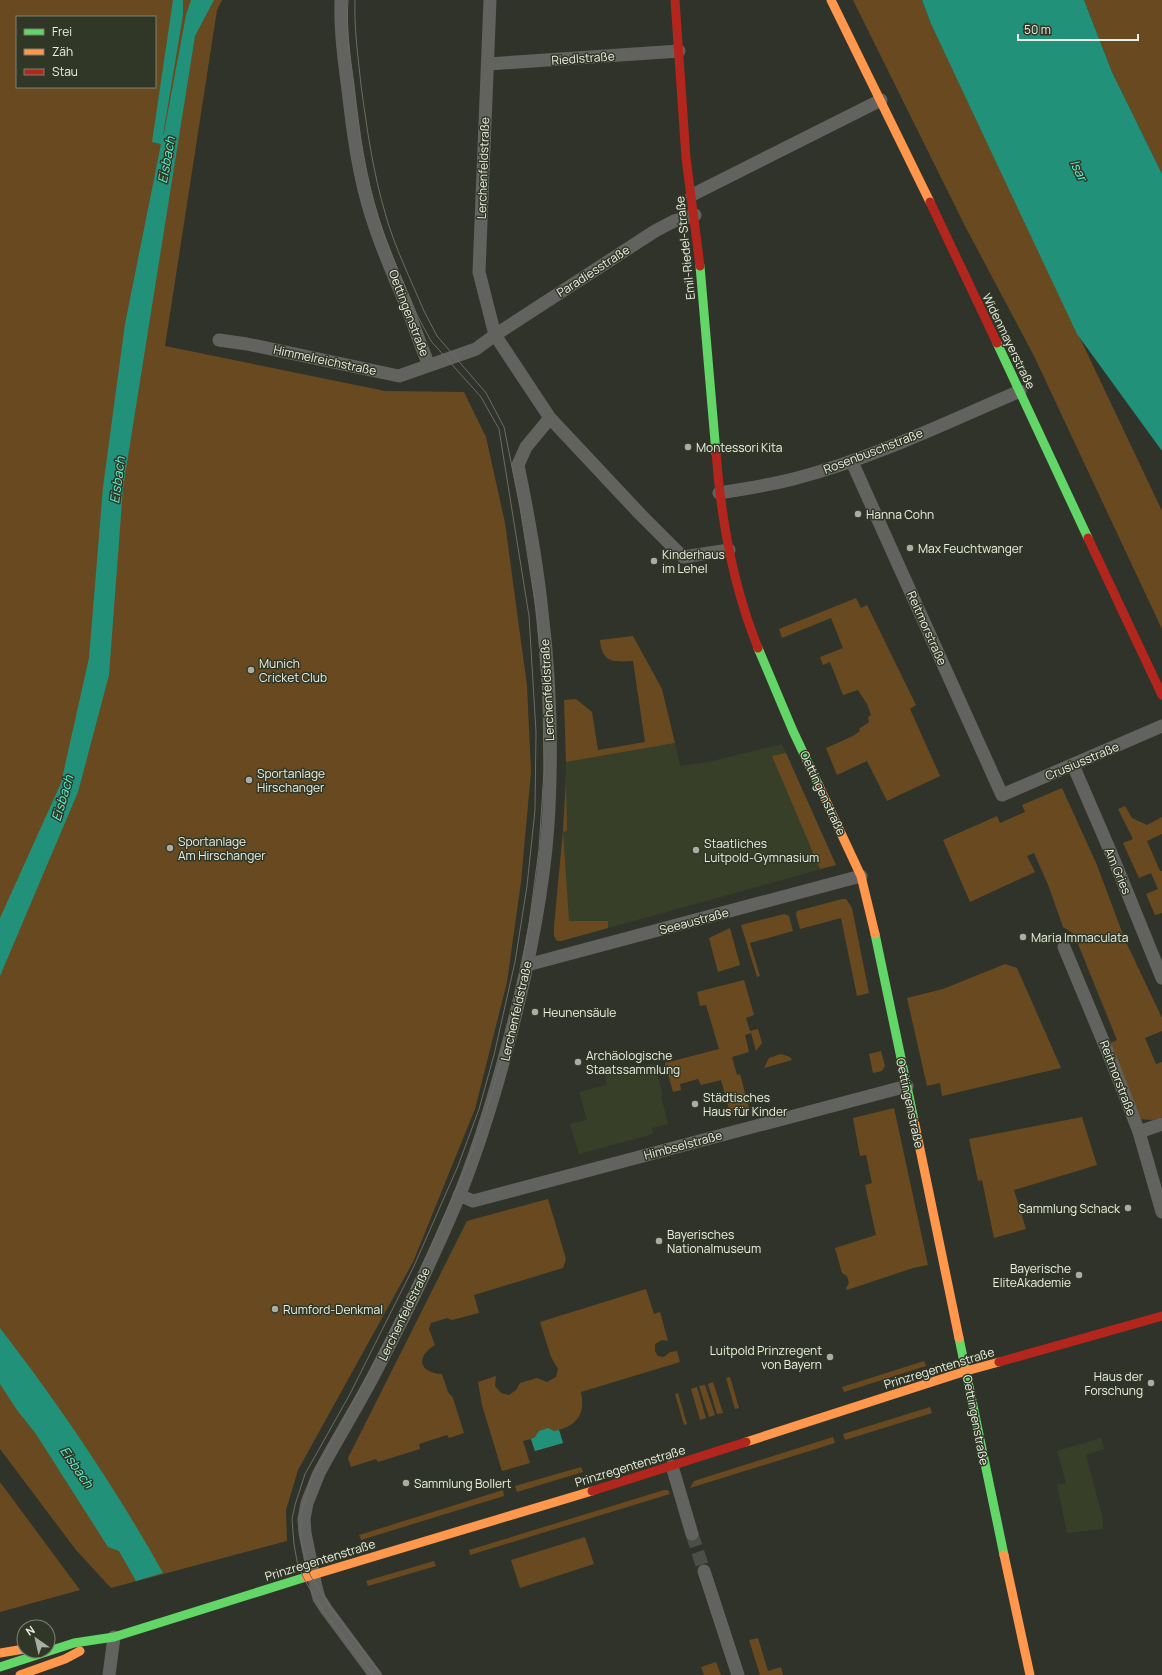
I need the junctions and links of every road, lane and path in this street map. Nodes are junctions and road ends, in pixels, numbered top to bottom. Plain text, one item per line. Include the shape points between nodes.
1 (341, 0) edge
2 (490, 0) edge
3 (675, 0) edge
4 (830, 0) edge
5 (679, 51) junction
6 (488, 64) junction
7 (881, 100) junction
8 (692, 195) junction
9 (695, 215) junction
10 (495, 335) junction
11 (219, 340) dead end
12 (429, 365) junction
13 (1020, 391) junction
14 (550, 418) junction
15 (852, 462) junction
16 (719, 493) junction
17 (729, 550) junction
18 (1162, 695) edge
19 (1162, 726) edge
20 (1073, 765) junction
21 (1002, 795) joint
22 (860, 876) junction
23 (1064, 947) dead end
24 (527, 965) junction
25 (1162, 978) edge
26 (907, 1086) junction
27 (1162, 1124) edge
28 (1139, 1132) junction
29 (459, 1195) junction
30 (1162, 1212) edge
31 (1162, 1316) edge
32 (966, 1371) junction
33 (672, 1466) junction
34 (692, 1534) tunnel mouth
35 (704, 1572) tunnel mouth
36 (313, 1574) junction
37 (109, 1638) junction
38 (74, 1643) junction
39 (56, 1645) edge
40 (16, 1650) edge
41 (0, 1653) edge
42 (65, 1659) junction
43 (0, 1667) edge
44 (20, 1675) edge
45 (36, 1675) edge
46 (109, 1675) edge
47 (375, 1675) edge
48 (738, 1675) edge
49 (1030, 1675) edge

1 - 12 street, Oettingenstraße via 344,59 361,177 373,222
2 - 6 street, Lerchenfeldstraße
3 - 5 main road, Emil-Riedel-Straße
4 - 7 main road, Widenmayerstraße
5 - 6 street, Riedlstraße
5 - 8 main road, Emil-Riedel-Straße via 686,158
6 - 10 street, Lerchenfeldstraße via 479,272
7 - 8 street
7 - 13 main road, Widenmayerstraße
8 - 9 main road, Emil-Riedel-Straße
9 - 10 street, Paradiesstraße via 664,225
9 - 16 main road, Emil-Riedel-Straße
10 - 12 street, Oettingenstraße via 476,349
10 - 14 street
11 - 12 street, Himmelreichstraße via 399,376
13 - 15 street, Rosenbuschstraße
13 - 18 main road, Widenmayerstraße
14 - 17 street via 683,557
14 - 24 street, Lerchenfeldstraße via 526,447 518,465 543,615 550,731 549,811 535,926
15 - 16 street, Rosenbuschstraße via 797,478
15 - 21 street, Reitmorstraße
16 - 17 main road, Oettingenstraße
17 - 22 main road, Oettingenstraße via 755,640 793,731 848,845
19 - 20 street, Crusiusstraße
20 - 21 street, Crusiusstraße
20 - 25 street, Am Gries
22 - 24 street, Seeaustraße
22 - 26 main road, Oettingenstraße
23 - 28 street, Reitmorstraße
24 - 29 street, Lerchenfeldstraße via 498,1085
26 - 29 street, Himbselstraße via 473,1201
26 - 32 main road, Oettingenstraße
27 - 28 street
28 - 30 street, Reitmorstraße
29 - 36 street, Lerchenfeldstraße via 390,1343 314,1485 307,1503 304,1519
31 - 32 main road, Prinzregentenstraße
32 - 33 main road, Prinzregentenstraße
32 - 49 main road, Oettingenstraße via 1013,1604
33 - 34 street
33 - 36 main road, Prinzregentenstraße
35 - 48 street
36 - 37 main road, Prinzregentenstraße
36 - 47 street, Lerchenfeldstraße via 320,1598
37 - 38 main road, Prinzregentenstraße
37 - 42 main road, Prinzregentenstraße
37 - 46 street
38 - 39 main road
38 - 43 main road, Prinzregentenstraße
40 - 41 main road
42 - 44 main road, Prinzregentenstraße
42 - 45 main road

